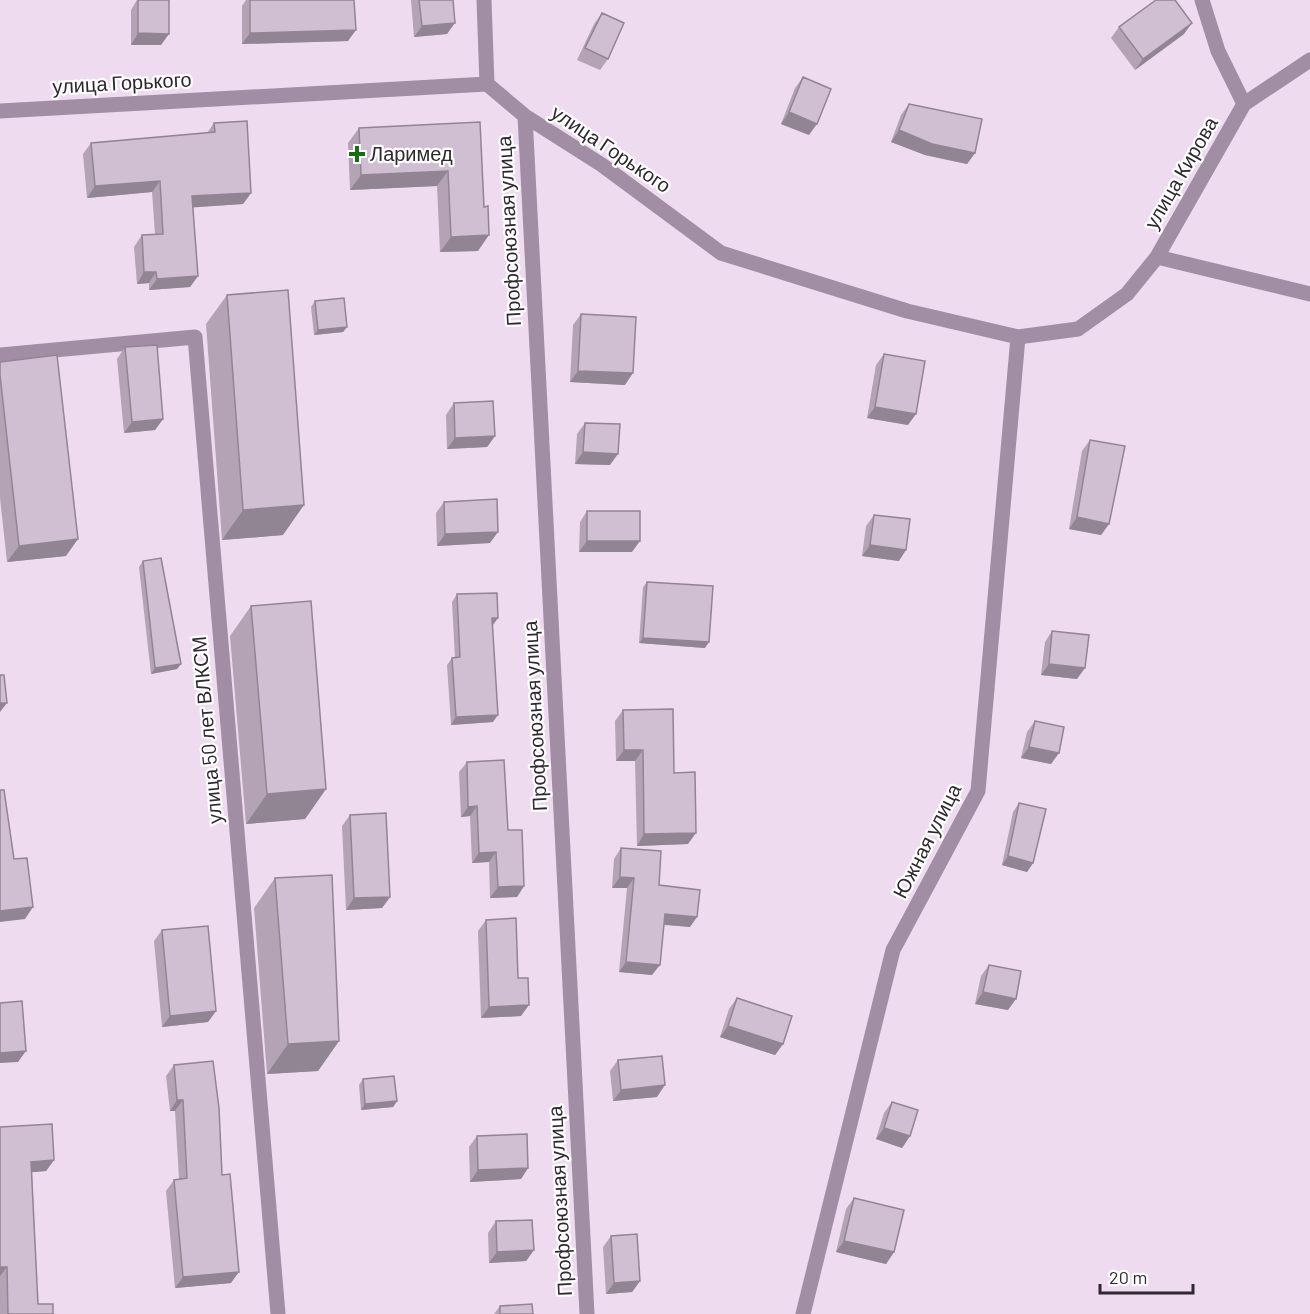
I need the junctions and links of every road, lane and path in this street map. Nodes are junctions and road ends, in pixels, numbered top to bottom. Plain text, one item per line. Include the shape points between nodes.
1 (484, 0) edge
2 (1202, 0) edge
3 (1310, 60) edge
4 (487, 84) junction
5 (1244, 104) junction
6 (0, 111) edge
7 (525, 116) junction
8 (1157, 257) junction
9 (1310, 294) edge
10 (1018, 337) junction
11 (0, 355) edge
12 (278, 1314) edge
13 (587, 1314) edge
14 (803, 1314) edge

1 - 4 street
2 - 5 street via 1218,51
3 - 5 street, улица Кирова
4 - 6 street, улица Горького
4 - 7 street, улица Горького
5 - 8 street, улица Кирова
7 - 10 street, улица Горького via 602,165 721,253 907,311
7 - 13 street, Профсоюзная улица
8 - 9 street, улица Кирова
8 - 10 street, улица Горького via 1126,294 1078,329
10 - 14 street, Южная улица via 978,791 894,950
11 - 12 street, улица 50 лет ВЛКСМ via 195,337

